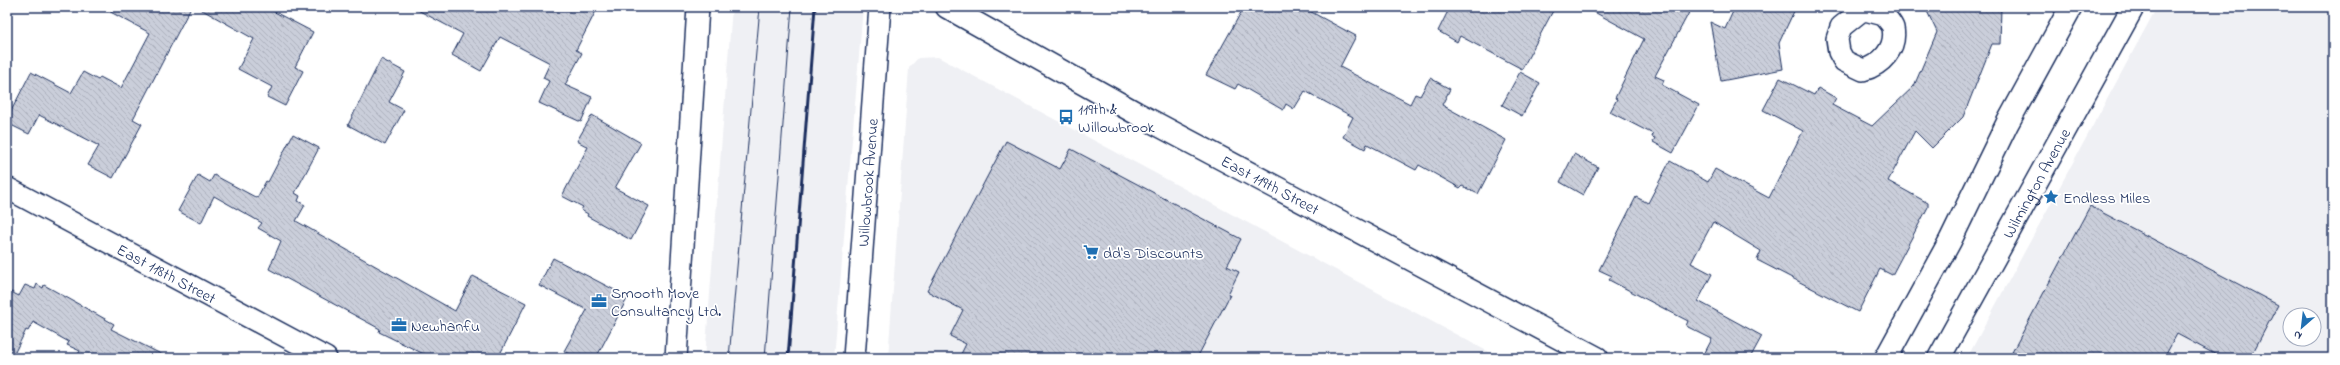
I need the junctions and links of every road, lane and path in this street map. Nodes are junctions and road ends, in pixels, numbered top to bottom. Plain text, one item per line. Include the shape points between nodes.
1 (698, 7) edge
2 (880, 7) edge
3 (947, 7) edge
4 (2071, 7) edge
5 (2133, 7) edge
6 (7, 188) edge
7 (326, 358) edge
8 (676, 358) edge
9 (854, 358) edge
10 (1597, 358) edge
11 (1886, 358) edge
12 (1939, 358) edge

1 - 8 street
2 - 9 street, Willowbrook Avenue
3 - 10 main road, East 119th Street via 1136,113
4 - 11 main road via 2007,124 1950,241
5 - 12 main road, Wilmington Avenue
6 - 7 street, East 118th Street

